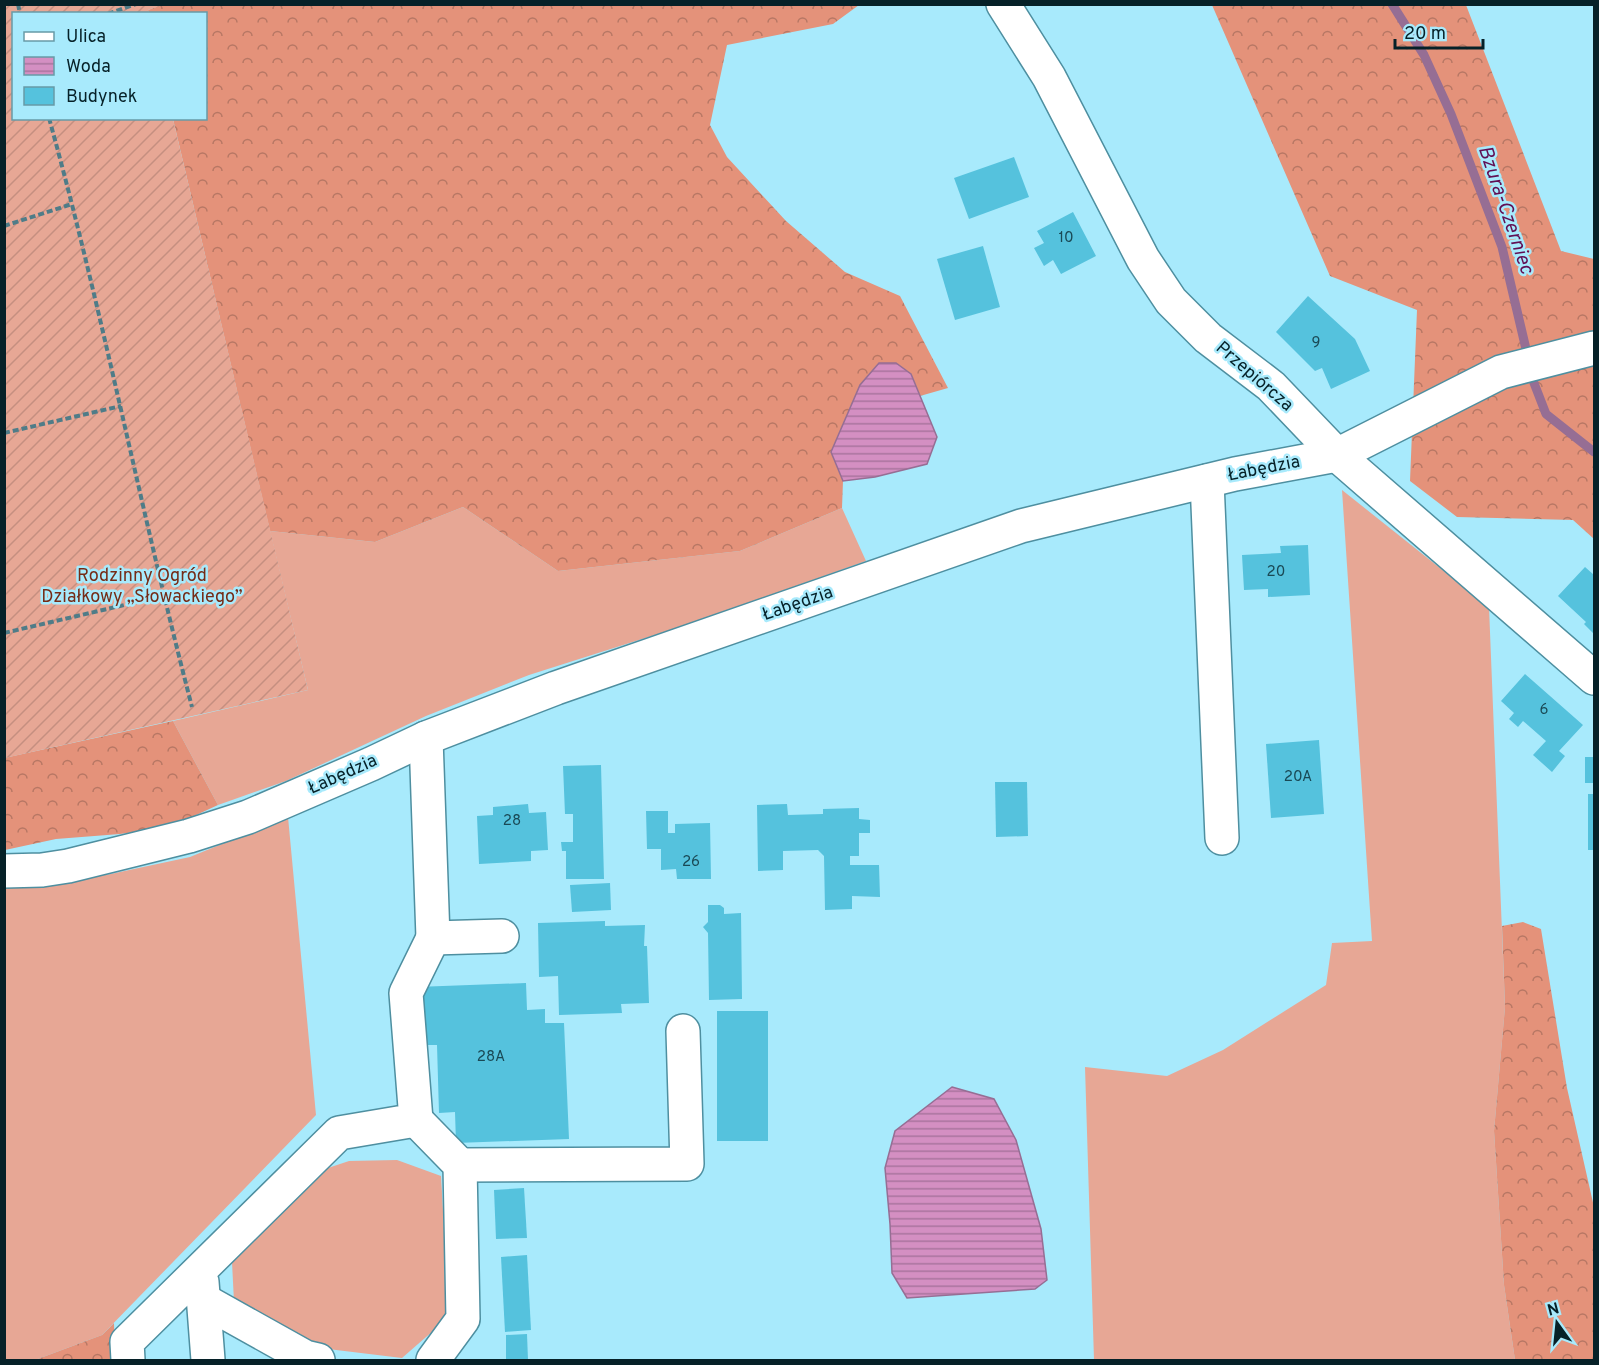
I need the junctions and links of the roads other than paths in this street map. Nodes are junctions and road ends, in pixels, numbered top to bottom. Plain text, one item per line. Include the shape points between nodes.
1 (1003, 4) edge
2 (1580, 351) edge
3 (1337, 455) junction
4 (1207, 481) junction
5 (1594, 678) edge
6 (426, 738) junction
7 (1222, 838) dead end
8 (4, 872) edge
9 (502, 936) dead end
10 (433, 938) junction
11 (683, 1031) dead end
12 (416, 1120) junction
13 (460, 1165) junction
14 (202, 1285) junction
15 (463, 1319) junction
16 (128, 1360) edge
17 (208, 1360) edge
18 (318, 1360) edge
19 (433, 1360) edge
20 (465, 1360) edge

1 - 3 street, Przepiórcza via 1048,77 1143,259 1171,301 1208,338 1270,386
2 - 3 street, Łabędzia via 1501,372
3 - 4 street, Łabędzia
3 - 5 street, Przepiórcza
4 - 6 street, Łabędzia via 1021,526 556,688
4 - 7 street
6 - 8 street, Łabędzia via 248,816 189,836 68,866
6 - 10 street
9 - 10 street
10 - 12 street via 406,993
11 - 13 street via 687,1164
12 - 13 street
12 - 14 street via 339,1133
13 - 15 street
14 - 16 street via 127,1342
14 - 17 street
14 - 18 street via 305,1357
15 - 19 street
15 - 20 street

